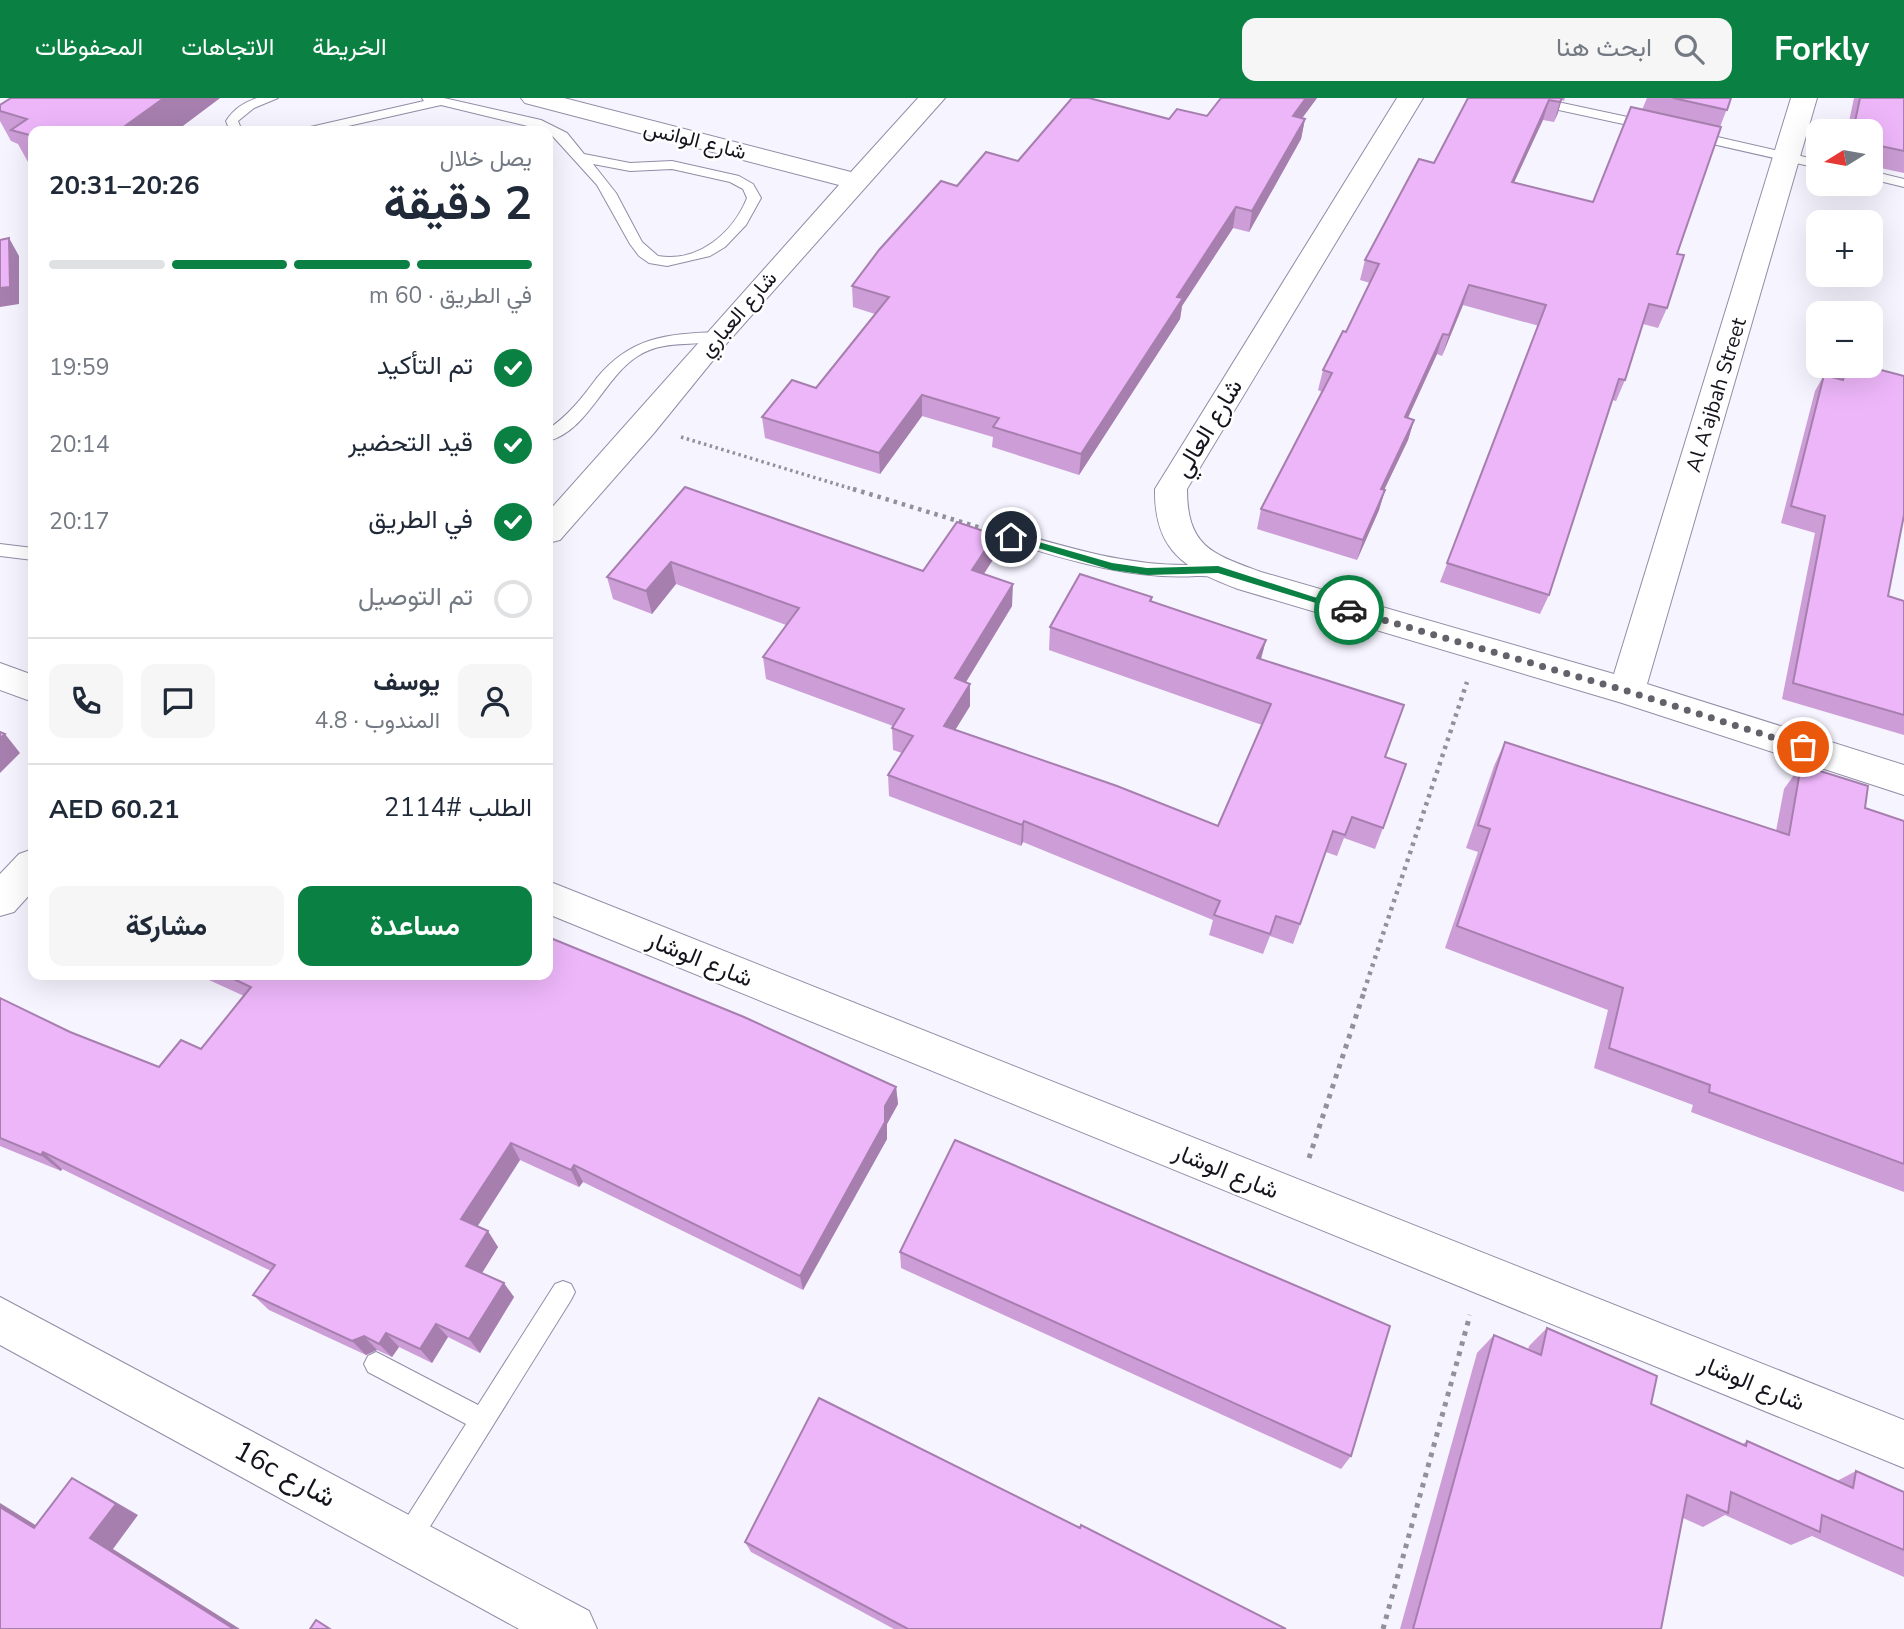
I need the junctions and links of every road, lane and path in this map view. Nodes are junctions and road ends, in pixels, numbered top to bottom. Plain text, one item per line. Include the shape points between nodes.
1 (272, 98) edge
2 (389, 98) edge
3 (528, 98) edge
4 (534, 98) edge
5 (932, 98) edge
6 (1410, 98) edge
7 (1522, 98) edge
8 (1804, 98) edge
9 (434, 99) edge
10 (390, 114) junction
11 (510, 115) junction
12 (234, 126) edge
13 (334, 126) edge
14 (544, 126) edge
15 (553, 130) edge
16 (1787, 156) junction
17 (580, 157) junction
18 (1806, 161) edge
19 (630, 167) junction
20 (1883, 178) edge
21 (856, 181) junction
22 (1904, 183) edge
23 (605, 186) junction
24 (717, 337) junction
25 (643, 426) junction
26 (553, 433) edge
27 (553, 526) edge
28 (1011, 537) joint
29 (0, 550) edge
30 (28, 553) edge
31 (1218, 569) junction
32 (1478, 648) junction
33 (0, 676) edge
34 (28, 687) edge
35 (1627, 691) junction
36 (1904, 780) edge
37 (28, 870) edge
38 (553, 899) edge
39 (0, 900) edge
40 (1296, 1199) junction
41 (1482, 1274) junction
42 (562, 1292) dead end
43 (0, 1320) edge
44 (376, 1364) edge
45 (483, 1420) junction
46 (1904, 1444) edge
47 (407, 1540) junction
48 (571, 1629) edge
49 (1383, 1629) edge

1 - 12 lane via 238,112
2 - 10 lane
3 - 11 lane
4 - 21 street, شارع الوانس
5 - 21 street, شارع العباري
6 - 31 street, شارع العالي via 1171,489 1173,526 1198,557
7 - 16 lane
8 - 16 street, Al A’ajbah Street
9 - 10 lane
9 - 11 lane
10 - 13 lane
11 - 14 lane
15 - 17 lane
16 - 18 lane
16 - 35 street, Al A’ajbah Street
17 - 19 lane
17 - 23 lane
19 - 23 lane
19 - 23 lane via 672,165 734,179 748,187 754,198 750,210 712,250 659,262 640,251
20 - 22 lane
21 - 24 street, شارع العباري
24 - 25 street, شارع العباري
24 - 26 lane via 669,340 631,353 579,414
25 - 27 street, شارع العباري
25 - 28 path
28 - 31 lane via 1112,566 1159,572
29 - 30 lane
31 - 32 street, شارع العالي
32 - 35 street, شارع العالي
32 - 40 path
33 - 34 street
35 - 36 street, شارع العالي
37 - 39 street
38 - 40 street, شارع الوشار
40 - 41 street, شارع الوشار
41 - 46 street, شارع الوشار
41 - 49 path
42 - 45 lane
43 - 47 street, 16c شارع
44 - 45 lane
45 - 47 lane
47 - 48 street, 16c شارع

